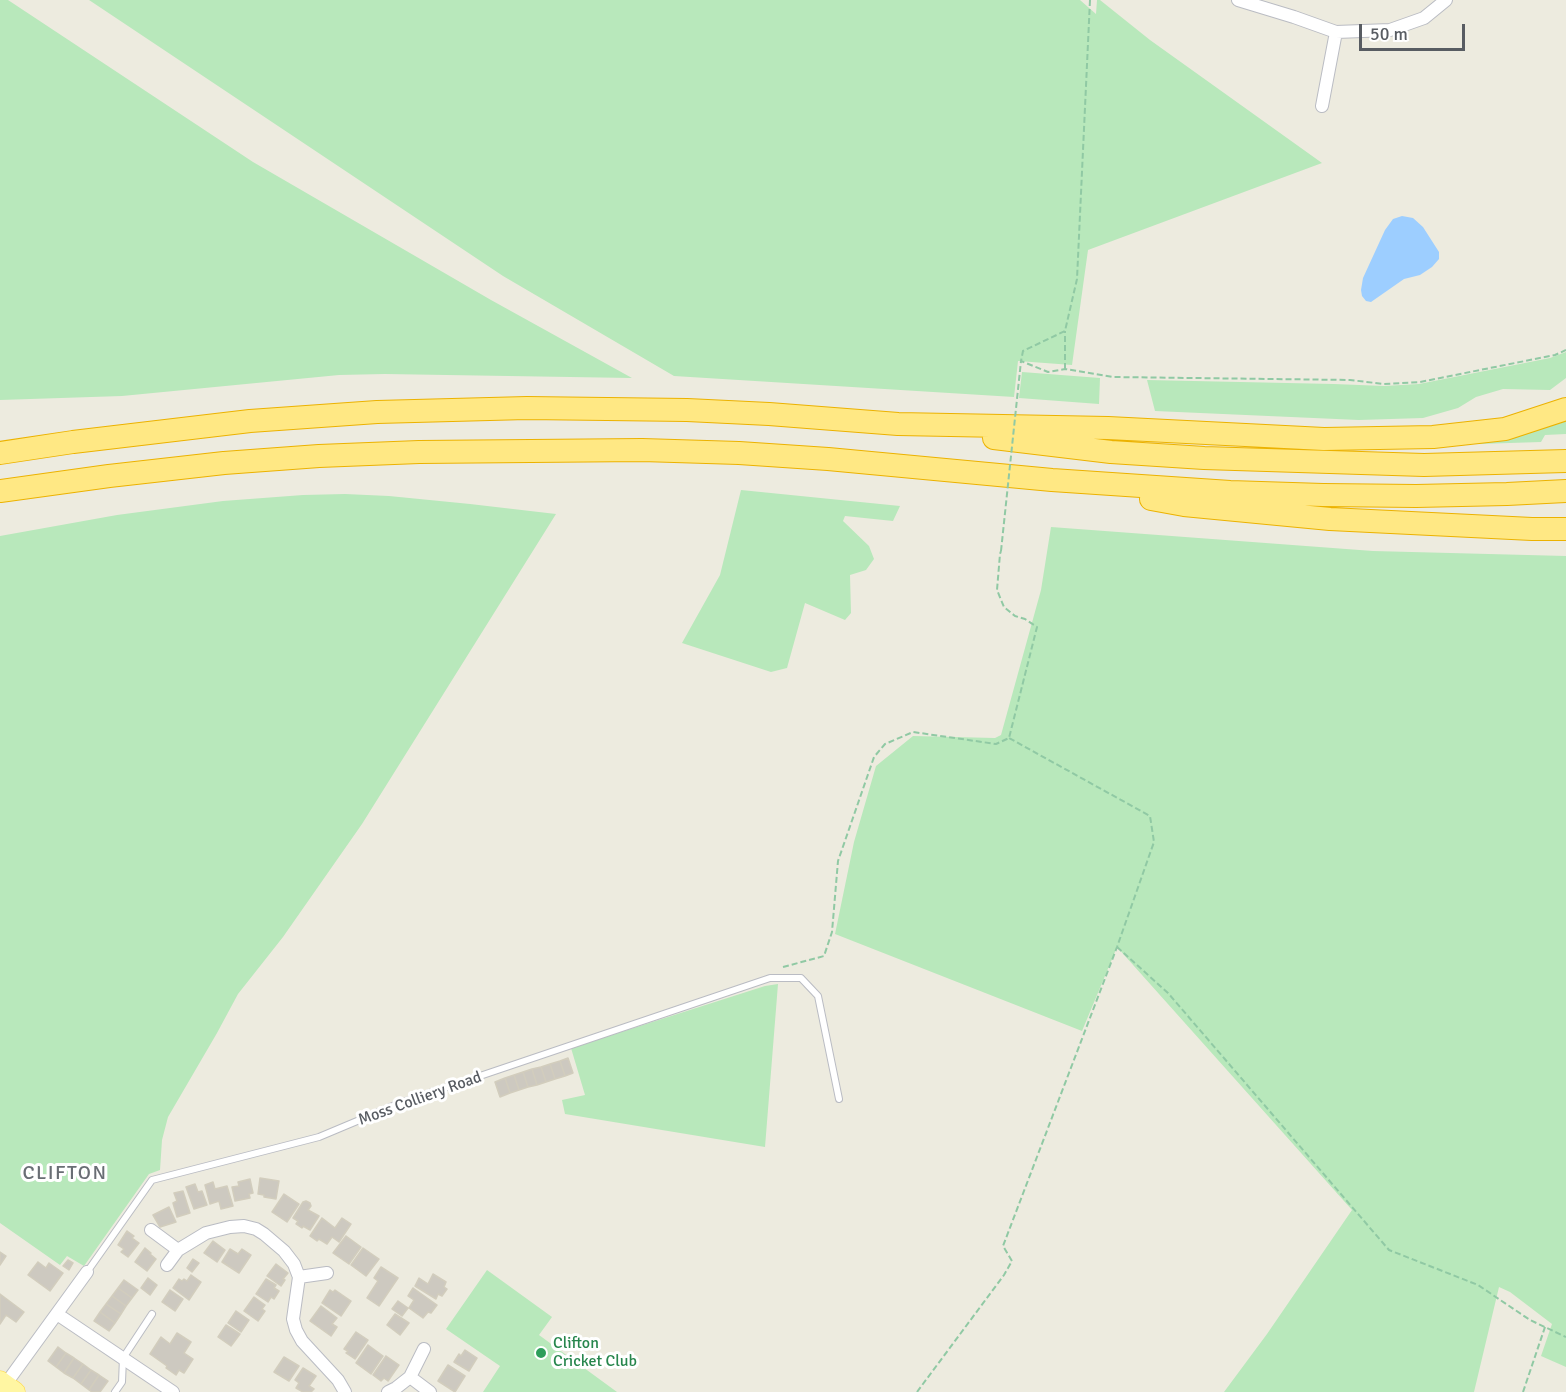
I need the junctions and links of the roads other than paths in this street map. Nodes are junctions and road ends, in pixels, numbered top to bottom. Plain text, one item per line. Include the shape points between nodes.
1 (1238, 0) edge
2 (1446, 0) edge
3 (1336, 32) junction
4 (1322, 106) dead end
5 (1566, 409) edge
6 (898, 424) junction
7 (0, 453) edge
8 (1566, 461) edge
9 (1052, 480) junction
10 (0, 491) edge
11 (1566, 491) edge
12 (1566, 529) edge
13 (839, 1099) dead end
14 (151, 1230) dead end
15 (178, 1250) junction
16 (167, 1265) dead end
17 (87, 1272) joint
18 (327, 1273) dead end
19 (299, 1277) junction
20 (57, 1314) junction
21 (152, 1314) dead end
22 (424, 1349) dead end
23 (123, 1358) junction
24 (410, 1377) junction
25 (7, 1386) edge
26 (115, 1392) edge
27 (173, 1392) edge
28 (345, 1392) edge
29 (388, 1392) edge
30 (430, 1392) edge

1 - 3 street
2 - 3 street via 1424,18 1390,30
3 - 4 street
5 - 6 highway via 1505,429 1433,437 1324,439 1108,428
6 - 7 highway via 687,410 527,408 377,412 250,421
6 - 8 highway via 1037,444 1204,458 1424,465
9 - 10 highway via 738,453 419,452 224,463
9 - 11 highway via 1323,495
9 - 12 highway via 1184,505 1330,519
13 - 17 lane, Moss Colliery Road via 818,996 801,978 770,978 400,1103 319,1137 153,1180
14 - 15 street
15 - 16 street
15 - 19 street via 206,1233 244,1226 256,1229 284,1251
17 - 20 street, Moss Colliery Road
18 - 19 street
19 - 28 street via 293,1318 296,1330
20 - 23 street
20 - 25 street, Moss Colliery Road
21 - 23 lane
22 - 24 street
23 - 26 lane via 122,1382
23 - 27 street
24 - 29 street
24 - 30 street

